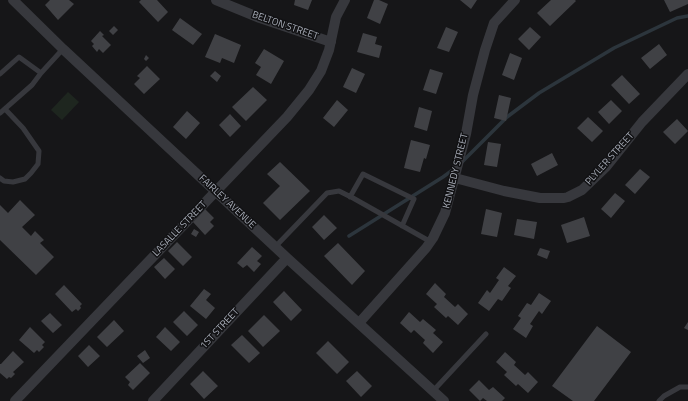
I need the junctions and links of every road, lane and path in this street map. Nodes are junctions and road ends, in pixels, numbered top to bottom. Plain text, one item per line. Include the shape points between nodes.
1 (13, 0) edge
2 (216, 0) edge
3 (345, 0) edge
4 (515, 0) edge
5 (331, 42) junction
6 (64, 49) junction
7 (41, 73) junction
8 (0, 74) edge
9 (688, 74) edge
10 (5, 109) junction
11 (0, 113) edge
12 (0, 178) edge
13 (455, 178) junction
14 (216, 191) junction
15 (350, 196) junction
16 (402, 226) junction
17 (431, 242) junction
18 (275, 247) junction
19 (287, 258) junction
20 (359, 323) junction
21 (486, 334) dead end
22 (688, 387) edge
23 (432, 391) junction
24 (15, 401) edge
25 (153, 401) edge
26 (444, 401) edge
27 (659, 401) edge

1 - 6 street, FAIRLEY AVENUE
2 - 5 street, BELTON STREET
3 - 5 street, LASALLE STREET via 336,17
4 - 13 street, KENNEDY STREET via 494,23 473,95
5 - 14 street, LASALLE STREET via 321,70 309,90 287,117
6 - 7 lane
6 - 14 street, FAIRLEY AVENUE
7 - 8 lane via 19,57
7 - 10 lane via 32,85
9 - 13 street, PLYLER STREET via 642,122 606,167 582,190 568,197 540,198
10 - 11 lane
10 - 12 lane via 23,128 39,151 38,164 25,179 13,182
13 - 17 street, KENNEDY STREET via 445,213
14 - 18 street, FAIRLEY AVENUE
14 - 24 street, LASALLE STREET
15 - 16 lane
15 - 16 lane via 363,174 414,199
15 - 18 lane via 339,191 327,193
16 - 17 lane
17 - 20 street, KENNEDY STREET
18 - 19 street, FAIRLEY AVENUE
19 - 20 street, FAIRLEY AVENUE
19 - 25 street, 1ST STREET
20 - 23 street, FAIRLEY AVENUE
21 - 23 lane
22 - 27 lane via 680,388
23 - 26 street, FAIRLEY AVENUE

